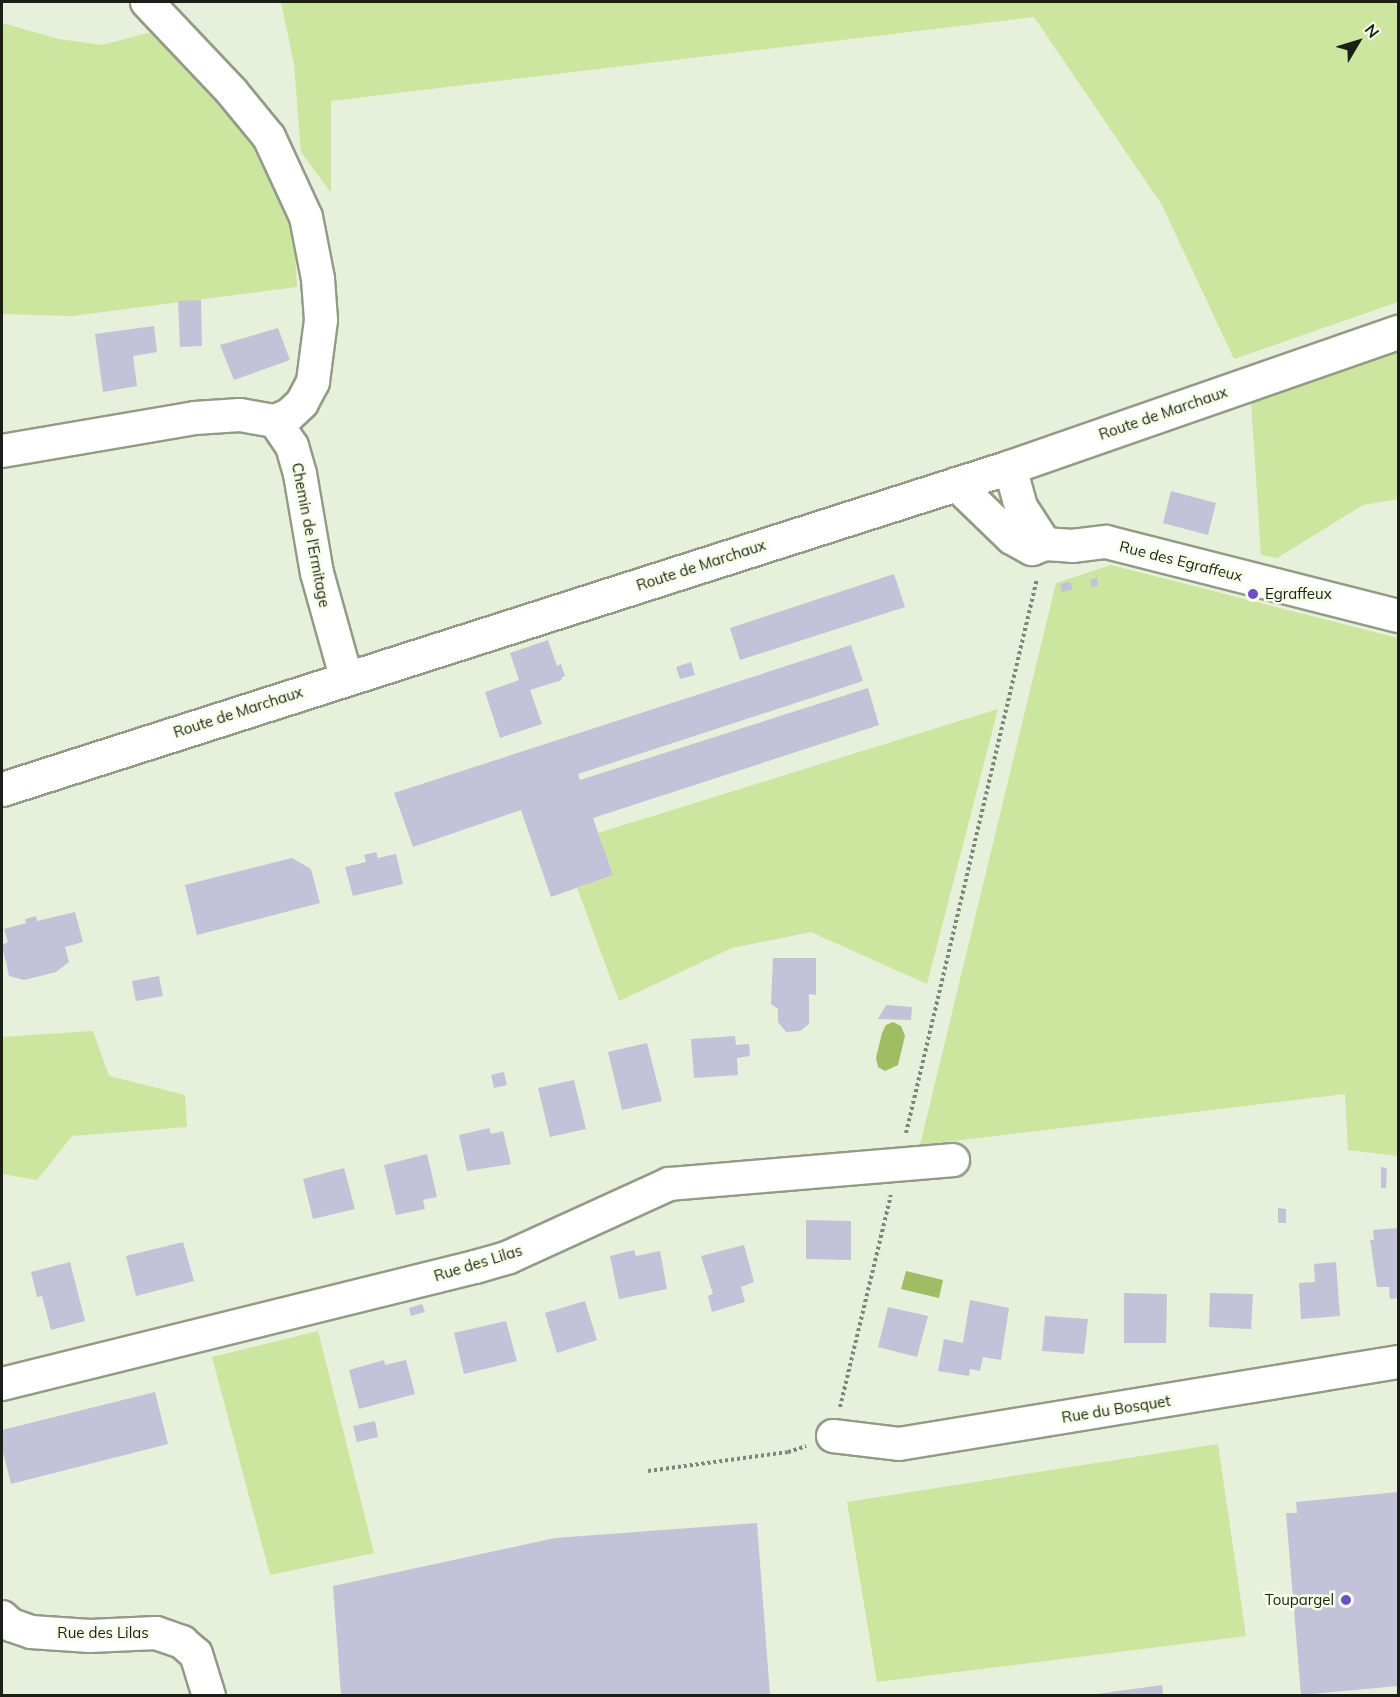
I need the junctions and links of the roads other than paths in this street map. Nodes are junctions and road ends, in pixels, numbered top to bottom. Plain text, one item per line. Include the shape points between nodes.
1 (147, 2) edge
2 (1398, 332) edge
3 (275, 421) junction
4 (2, 451) edge
5 (1010, 466) junction
6 (956, 484) junction
7 (1045, 544) junction
8 (1398, 616) edge
9 (346, 677) junction
10 (2, 789) edge
11 (953, 1160) dead end
12 (1398, 1362) edge
13 (2, 1384) edge
14 (832, 1436) road end
15 (2, 1617) edge
16 (209, 1695) edge

1 - 3 street via 176,29 269,138 306,217 321,320 313,382 302,403
2 - 5 main road, Route de Marchaux
3 - 4 street via 240,415 195,418
3 - 9 street, Chemin de l'Ermitage via 295,455 317,573
5 - 6 main road, Route de Marchaux
5 - 7 street via 1022,507
6 - 7 street, Rue des Egraffeux via 1012,538 1032,549
6 - 9 main road, Route de Marchaux
7 - 8 street, Rue des Egraffeux via 1106,542
9 - 10 main road, Route de Marchaux
11 - 13 street, Rue des Lilas via 669,1184 509,1257
12 - 14 street, Rue du Bosquet via 899,1444
15 - 16 street, Rue des Lilas via 31,1632 90,1636 156,1633 182,1642 196,1654

